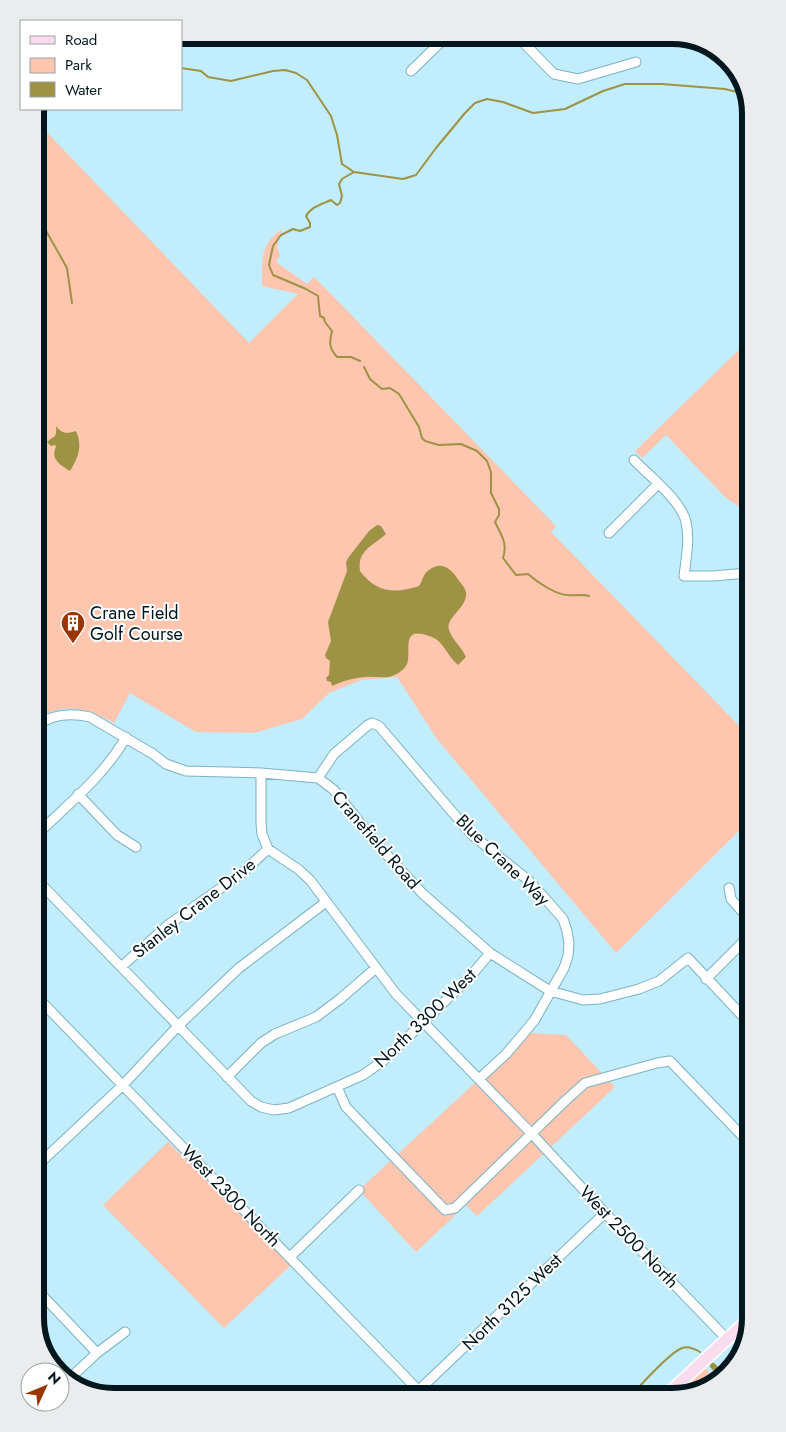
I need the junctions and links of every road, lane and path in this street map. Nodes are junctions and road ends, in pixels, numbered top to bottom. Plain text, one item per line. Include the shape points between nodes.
1 (439, 44) edge
2 (525, 44) edge
3 (636, 62) dead end
4 (411, 71) dead end
5 (634, 460) dead end
6 (658, 484) junction
7 (609, 533) dead end
8 (742, 573) edge
9 (44, 722) edge
10 (126, 737) junction
11 (261, 773) junction
12 (318, 778) junction
13 (78, 794) junction
14 (44, 828) edge
15 (136, 847) dead end
16 (268, 849) junction
17 (44, 887) edge
18 (729, 888) dead end
19 (326, 902) junction
20 (742, 911) edge
21 (742, 943) edge
22 (490, 953) junction
23 (121, 967) junction
24 (376, 968) junction
25 (706, 979) junction
26 (550, 991) junction
27 (44, 1004) edge
28 (742, 1016) edge
29 (423, 1022) junction
30 (178, 1026) junction
31 (227, 1076) junction
32 (479, 1079) junction
33 (123, 1085) junction
34 (337, 1087) junction
35 (532, 1134) junction
36 (742, 1136) edge
37 (44, 1159) edge
38 (359, 1190) dead end
39 (605, 1213) junction
40 (290, 1257) junction
41 (44, 1297) edge
42 (741, 1326) edge
43 (125, 1332) dead end
44 (727, 1340) junction
45 (98, 1353) junction
46 (74, 1376) edge
47 (417, 1388) edge
48 (425, 1388) edge
49 (674, 1388) edge

1 - 4 street
2 - 3 street via 554,74 578,79
5 - 6 street
6 - 7 street
6 - 8 street via 682,511 686,522 684,576
9 - 10 street, Cranefield Road via 54,716 81,715
10 - 11 street, Cranefield Road via 166,764 186,771
10 - 13 street via 105,768
11 - 12 street, Cranefield Road
11 - 16 street via 260,823
12 - 22 street, Cranefield Road via 334,790 376,843 423,894
12 - 26 street, Blue Crane Way via 334,754 372,723 382,729 471,834 528,880 563,919 569,943 568,956
13 - 14 street
13 - 15 street via 117,835
16 - 19 street, West 2500 North via 298,869
16 - 23 street, Stanley Crane Drive via 241,874 168,925
17 - 23 street
18 - 20 street via 731,899
19 - 24 street, West 2500 North
19 - 30 street via 239,968
21 - 25 street
22 - 26 street, Cranefield Road
22 - 29 street, North 3300 West
23 - 30 street
24 - 29 street, West 2500 North
24 - 31 street via 316,1017 261,1043
25 - 26 street, Cranefield Road via 688,958 659,981 639,990 583,1000
25 - 28 street
26 - 32 street, Blue Crane Way via 534,1021
27 - 33 street, West 2300 North
29 - 32 street, West 2500 North
29 - 34 street, North 3300 West via 383,1061
30 - 31 street
30 - 33 street
31 - 34 street, North 3300 West via 251,1101 274,1110 289,1108
32 - 35 street, West 2500 North
33 - 37 street
33 - 40 street, West 2300 North
34 - 35 street via 346,1107 445,1210 455,1208
35 - 36 street via 585,1083 670,1061
35 - 39 street, West 2500 North
38 - 40 street
39 - 44 street, West 2500 North
39 - 48 street, North 3125 West
40 - 47 street, West 2300 North
41 - 45 street
42 - 44 main road
43 - 45 street
44 - 49 main road
45 - 46 street

